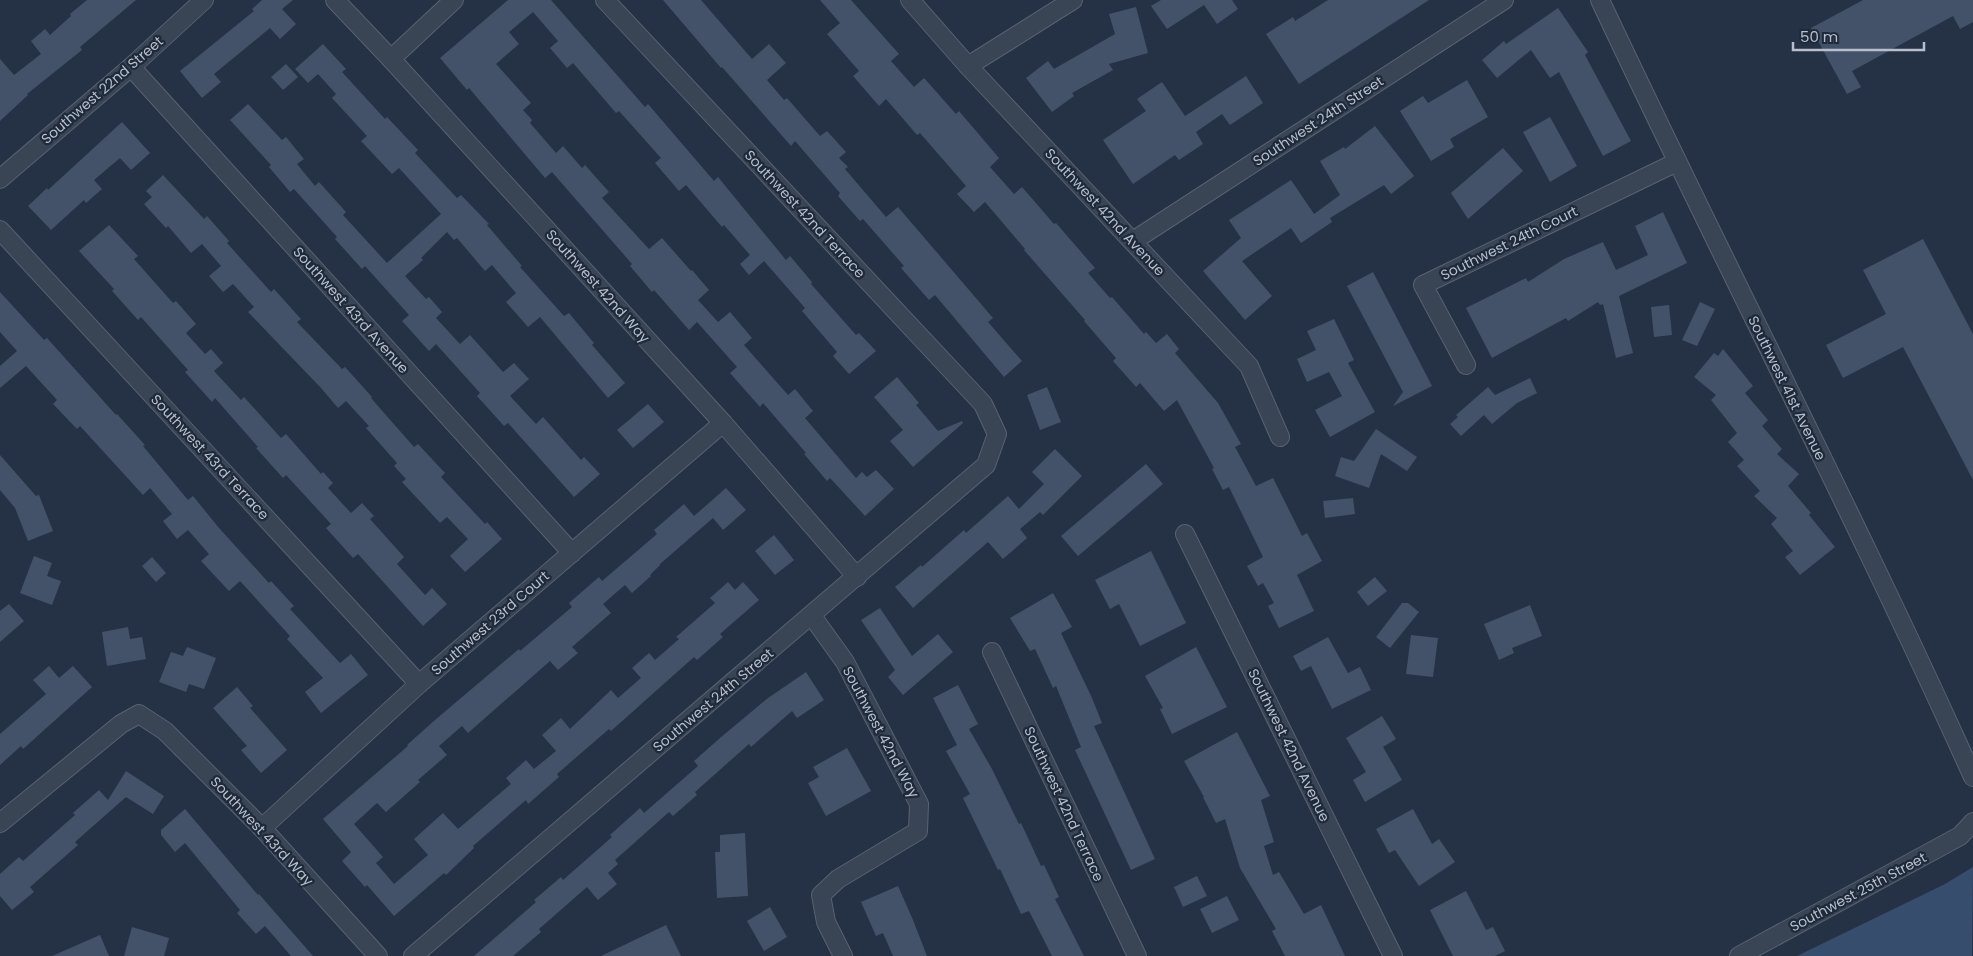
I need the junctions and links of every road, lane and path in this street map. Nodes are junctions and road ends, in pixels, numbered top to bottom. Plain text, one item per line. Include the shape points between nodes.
1 (204, 0) edge
2 (335, 0) edge
3 (454, 0) edge
4 (605, 0) edge
5 (910, 0) edge
6 (1072, 0) edge
7 (1504, 0) edge
8 (1600, 0) edge
9 (391, 59) junction
10 (968, 66) junction
11 (131, 67) junction
12 (1677, 162) junction
13 (0, 179) edge
14 (0, 230) edge
15 (1133, 241) junction
16 (1466, 365) dead end
17 (724, 423) junction
18 (997, 434) joint
19 (1280, 437) dead end
20 (1185, 534) dead end
21 (572, 552) junction
22 (857, 577) junction
23 (812, 616) junction
24 (992, 652) dead end
25 (419, 684) junction
26 (1973, 777) edge
27 (1973, 822) edge
28 (0, 823) edge
29 (262, 828) junction
30 (378, 956) edge
31 (413, 956) edge
32 (843, 956) edge
33 (1137, 956) edge
34 (1393, 956) edge
35 (1739, 956) edge

1 - 11 street, Southwest 22nd Street
2 - 9 street, Southwest 42nd Way
3 - 9 street
4 - 18 street, Southwest 42nd Terrace via 982,404
5 - 10 street, Southwest 42nd Avenue
6 - 10 street
7 - 15 street, Southwest 24th Street
8 - 12 street, Southwest 41st Avenue
9 - 17 street, Southwest 42nd Way
10 - 15 street, Southwest 42nd Avenue
11 - 13 street, Southwest 22nd Street
11 - 21 street, Southwest 43rd Avenue
12 - 16 street, Southwest 24th Court via 1423,285
12 - 26 street, Southwest 41st Avenue via 1922,665
14 - 25 street, Southwest 43rd Terrace
15 - 19 street, Southwest 42nd Avenue via 1249,366
17 - 21 street, Southwest 23rd Court
17 - 22 street, Southwest 42nd Way
18 - 22 street, Southwest 24th Street via 986,465
20 - 34 street, Southwest 42nd Avenue
21 - 25 street, Southwest 23rd Court
22 - 23 street, Southwest 24th Street
23 - 31 street, Southwest 24th Street
23 - 32 street, Southwest 42nd Way via 845,662 919,804 918,831 838,879 821,895 826,922
24 - 33 street, Southwest 42nd Terrace
25 - 29 street, Southwest 23rd Court
27 - 35 street, Southwest 25th Street via 1960,836
28 - 29 street, Southwest 43rd Way via 121,724 139,714 165,730
29 - 30 street, Southwest 43rd Way

